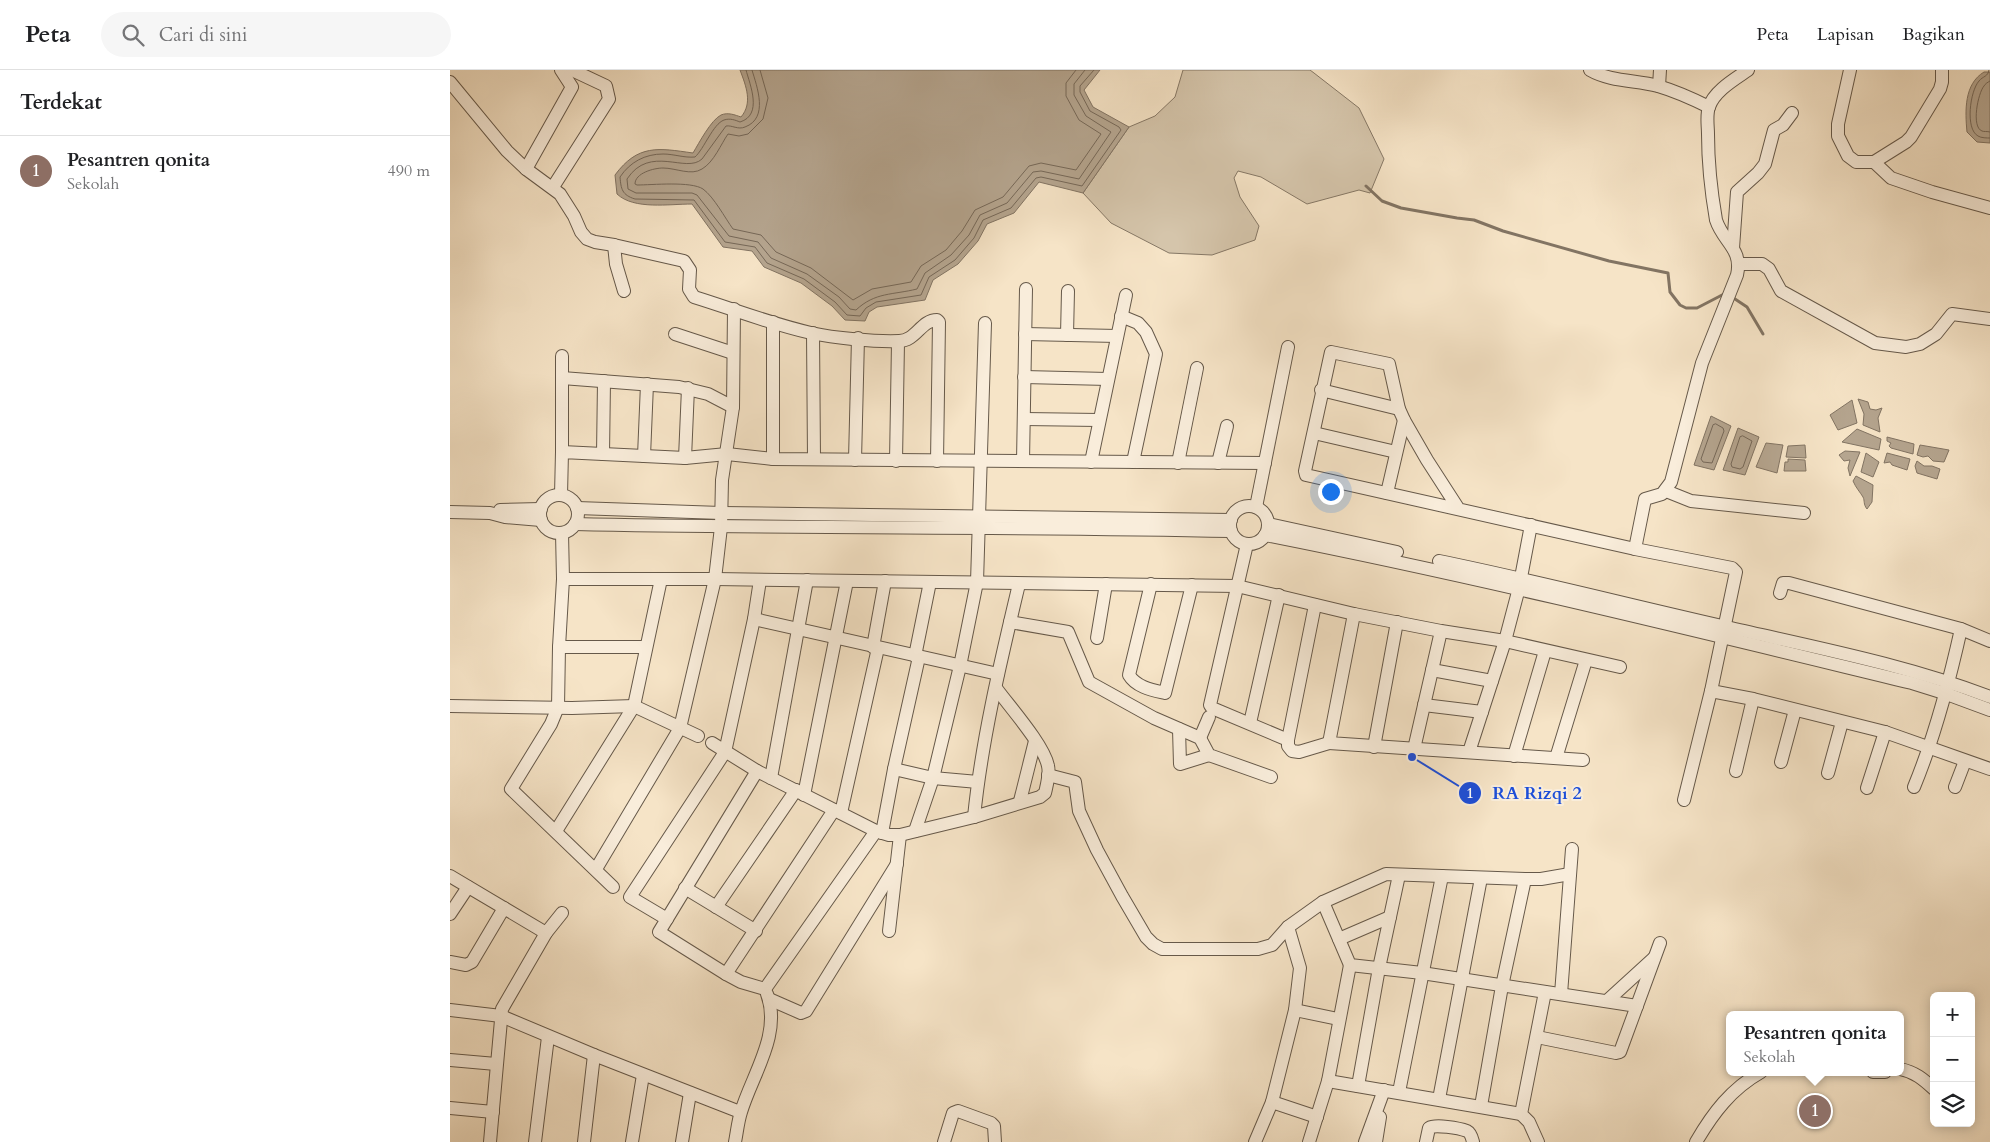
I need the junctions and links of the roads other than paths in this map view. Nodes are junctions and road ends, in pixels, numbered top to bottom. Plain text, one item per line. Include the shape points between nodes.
1 (561, 70) edge
2 (572, 70) edge
3 (1590, 70) edge
4 (1660, 70) edge
5 (1748, 70) edge
6 (1850, 70) edge
7 (1942, 70) edge
8 (450, 82) edge
9 (1659, 86) junction
10 (1709, 107) junction
11 (1792, 113) dead end
12 (1874, 162) junction
13 (526, 169) junction
14 (553, 187) junction
15 (1990, 208) edge
16 (614, 244) junction
17 (1733, 248) junction
18 (1739, 264) junction
19 (1026, 289) dead end
20 (624, 291) dead end
21 (1068, 291) dead end
22 (1126, 295) dead end
23 (734, 309) junction
24 (1121, 316) junction
25 (1990, 319) edge
26 (773, 322) junction
27 (985, 323) dead end
28 (813, 333) junction
29 (675, 334) dead end
30 (1025, 334) junction
31 (1067, 335) junction
32 (1117, 336) junction
33 (858, 338) junction
34 (898, 342) junction
35 (1288, 347) dead end
36 (733, 353) junction
37 (562, 356) dead end
38 (1197, 368) dead end
39 (1024, 376) junction
40 (562, 378) junction
41 (1108, 379) junction
42 (604, 381) junction
43 (647, 384) junction
44 (688, 388) junction
45 (1321, 390) junction
46 (733, 407) junction
47 (1402, 414) junction
48 (1024, 419) junction
49 (1100, 420) junction
50 (1227, 426) dead end
51 (1314, 433) junction
52 (562, 452) junction
53 (1396, 452) junction
54 (603, 454) junction
55 (727, 454) junction
56 (644, 456) junction
57 (686, 458) junction
58 (773, 459) junction
59 (814, 459) junction
60 (855, 460) junction
61 (981, 460) junction
62 (896, 461) junction
63 (937, 461) junction
64 (1023, 461) junction
65 (1091, 462) junction
66 (1133, 462) junction
67 (1178, 463) junction
68 (1218, 463) junction
69 (1265, 463) junction
70 (1666, 491) junction
71 (1387, 492) junction
72 (561, 495) junction
73 (1256, 507) junction
74 (577, 508) junction
75 (1458, 508) junction
76 (450, 512) edge
77 (721, 513) junction
78 (1804, 513) dead end
79 (541, 515) junction
80 (980, 522) junction
81 (575, 524) junction
82 (1231, 525) junction
83 (1531, 525) junction
84 (721, 527) junction
85 (1267, 529) junction
86 (562, 533) junction
87 (1247, 544) junction
88 (1635, 549) junction
89 (661, 579) junction
90 (715, 579) junction
91 (564, 580) junction
92 (760, 580) junction
93 (807, 580) junction
94 (847, 581) junction
95 (885, 581) junction
96 (930, 582) junction
97 (977, 582) junction
98 (1520, 583) junction
99 (1018, 584) junction
100 (1106, 584) junction
101 (1151, 584) junction
102 (1192, 585) junction
103 (1236, 586) junction
104 (1780, 593) dead end
105 (1279, 595) junction
106 (1315, 604) junction
107 (1354, 614) junction
108 (754, 619) junction
109 (1010, 622) junction
110 (1397, 622) junction
111 (1962, 629) junction
112 (798, 630) junction
113 (1441, 631) junction
114 (1722, 632) junction
115 (836, 638) junction
116 (1097, 638) dead end
117 (1506, 641) junction
118 (1990, 641) edge
119 (559, 647) junction
120 (645, 647) junction
121 (876, 647) junction
122 (1545, 651) junction
123 (917, 656) junction
124 (1586, 660) junction
125 (960, 666) junction
126 (1620, 667) dead end
127 (1432, 670) junction
128 (998, 674) junction
129 (1492, 681) junction
130 (1947, 687) junction
131 (996, 688) junction
132 (1711, 691) junction
133 (1990, 697) edge
134 (1753, 699) junction
135 (1424, 705) junction
136 (450, 706) edge
137 (634, 706) junction
138 (558, 707) junction
139 (1795, 710) junction
140 (1990, 710) edge
141 (1482, 712) junction
142 (1209, 717) dead end
143 (1250, 722) junction
144 (1842, 722) junction
145 (680, 728) junction
146 (1179, 729) junction
147 (1885, 732) junction
148 (698, 736) dead end
149 (1200, 738) junction
150 (1288, 740) junction
151 (1035, 741) junction
152 (712, 743) dead end
153 (1329, 743) junction
154 (1374, 747) junction
155 (1930, 749) junction
156 (1414, 750) junction
157 (725, 752) junction
158 (1469, 752) junction
159 (1209, 755) junction
160 (1514, 756) junction
161 (1556, 758) junction
162 (1583, 760) dead end
163 (1965, 761) junction
164 (1782, 762) dead end
165 (894, 769) junction
166 (1990, 769) edge
167 (757, 771) junction
168 (1736, 771) dead end
169 (1828, 773) dead end
170 (1048, 775) junction
171 (1271, 777) dead end
172 (771, 778) junction
173 (933, 778) junction
174 (978, 782) junction
175 (1955, 786) dead end
176 (1914, 787) dead end
177 (1866, 788) dead end
178 (800, 792) junction
179 (1684, 800) dead end
180 (1020, 801) junction
181 (837, 812) junction
182 (974, 817) junction
183 (556, 831) junction
184 (915, 831) junction
185 (879, 832) junction
186 (900, 835) junction
187 (1572, 849) dead end
188 (897, 864) junction
189 (596, 869) junction
190 (1399, 874) junction
191 (1570, 874) junction
192 (450, 876) edge
193 (1442, 876) junction
194 (1482, 878) junction
195 (1524, 879) junction
196 (468, 887) junction
197 (614, 887) dead end
198 (686, 888) junction
199 (1323, 902) junction
200 (716, 907) junction
201 (504, 908) junction
202 (562, 913) dead end
203 (450, 914) edge
204 (1390, 917) junction
205 (667, 919) junction
206 (1288, 927) junction
207 (756, 930) junction
208 (889, 931) dead end
209 (546, 933) junction
210 (1339, 939) junction
211 (450, 962) edge
212 (1350, 965) junction
213 (1379, 968) junction
214 (1422, 973) junction
215 (726, 974) junction
216 (1461, 979) junction
217 (1502, 986) junction
218 (1545, 992) junction
219 (767, 994) junction
220 (1561, 994) junction
221 (1608, 1000) junction
222 (1637, 1006) junction
223 (450, 1010) edge
224 (1295, 1010) junction
225 (500, 1016) junction
226 (1338, 1019) junction
227 (548, 1037) junction
228 (1537, 1037) junction
229 (594, 1055) junction
230 (450, 1060) edge
231 (496, 1064) junction
232 (1904, 1070) edge
233 (643, 1075) junction
234 (1755, 1076) edge
235 (1328, 1081) junction
236 (1358, 1086) junction
237 (1930, 1086) edge
238 (1399, 1092) junction
239 (690, 1093) junction
240 (1384, 1094) junction
241 (1439, 1099) junction
242 (1272, 1102) junction
243 (1481, 1106) junction
244 (450, 1108) edge
245 (494, 1112) junction
246 (740, 1112) junction
247 (1522, 1114) junction
248 (1317, 1117) junction
249 (490, 1142) edge
250 (535, 1142) edge
251 (584, 1142) edge
252 (632, 1142) edge
253 (682, 1142) edge
254 (735, 1142) edge
255 (944, 1142) edge
256 (995, 1142) edge
257 (1255, 1142) edge
258 (1309, 1142) edge
259 (1365, 1142) edge
260 (1376, 1142) edge
261 (1426, 1142) edge
262 (1473, 1142) edge
263 (1538, 1142) edge
264 (1696, 1142) edge

1 - 13 street via 572,87
2 - 14 street via 606,86 609,100
3 - 9 street via 1634,83
4 - 9 street
5 - 10 street via 1720,92
6 - 12 street via 1838,136 1842,148 1853,160
7 - 12 street via 1940,89 1911,137
8 - 13 street
9 - 10 street
10 - 17 street via 1709,176 1714,211 1718,227
11 - 17 street via 1783,125 1774,130 1765,164 1737,192
12 - 15 street via 1891,178
13 - 14 street
14 - 16 street via 567,203 587,239
16 - 20 street
16 - 23 street via 684,261 690,270 690,293 694,297
17 - 18 street
18 - 25 street via 1762,264 1769,269 1781,291 1875,343 1920,344 1932,338 1952,314
18 - 70 street via 1702,364
19 - 30 street
21 - 31 street
22 - 24 street
23 - 26 street
23 - 36 street
24 - 32 street
24 - 66 street via 1142,327 1156,354
26 - 28 street
26 - 58 street
27 - 61 street
28 - 33 street
28 - 59 street
29 - 36 street
30 - 31 street
30 - 39 street
31 - 32 street
32 - 41 street
33 - 34 street
33 - 60 street
34 - 62 street
34 - 63 street via 910,339 929,322 939,322
35 - 69 street
36 - 46 street
37 - 40 street
38 - 67 street
39 - 41 street
39 - 48 street
40 - 42 street
40 - 52 street
41 - 49 street
42 - 43 street
42 - 54 street
43 - 44 street
43 - 56 street
44 - 46 street
44 - 57 street
45 - 47 street
45 - 47 street via 1331,352 1386,363 1390,367
45 - 51 street
46 - 55 street
47 - 53 street
47 - 75 street via 1426,460
48 - 49 street
48 - 64 street
49 - 65 street
50 - 68 street
51 - 53 street
51 - 71 street via 1306,475
52 - 54 street
52 - 72 street
53 - 71 street
54 - 56 street
55 - 57 street
55 - 58 street
55 - 77 street
56 - 57 street
58 - 59 street
59 - 60 street
60 - 62 street
61 - 63 street
61 - 64 street
61 - 80 street
62 - 63 street
64 - 65 street
65 - 66 street
66 - 67 street
67 - 68 street
68 - 69 street
69 - 73 street
70 - 78 street via 1691,501
70 - 88 street via 1645,499
71 - 75 street
72 - 74 street via 571,499
72 - 79 street via 546,500
73 - 82 street via 1236,511
73 - 85 street via 1265,514
74 - 77 street
74 - 81 street
75 - 83 street
76 - 79 street via 490,513 505,517
77 - 80 street
77 - 84 street
79 - 86 street via 547,529
80 - 82 street
80 - 84 street
80 - 97 street
81 - 84 street
81 - 86 street
82 - 87 street via 1237,540
83 - 88 street
83 - 98 street
84 - 90 street
85 - 87 street via 1258,542
85 - 98 street
86 - 91 street
87 - 103 street
88 - 114 street via 1732,568 1736,572 1735,579
89 - 90 street
89 - 91 street
89 - 120 street
90 - 92 street
90 - 145 street
91 - 119 street
92 - 93 street
92 - 108 street
93 - 94 street
93 - 112 street
94 - 95 street
94 - 115 street
95 - 96 street
95 - 121 street
96 - 97 street
96 - 123 street
97 - 99 street
97 - 125 street
98 - 114 street
98 - 117 street
99 - 100 street
99 - 109 street
100 - 101 street
100 - 116 street
101 - 102 street
101 - 102 street via 1129,674 1137,683 1165,693
102 - 103 street
103 - 105 street
103 - 143 street via 1210,705
104 - 111 street via 1783,583 1789,583
105 - 106 street
105 - 143 street
106 - 107 street
106 - 150 street
107 - 110 street
107 - 153 street
108 - 112 street
108 - 157 street
109 - 128 street
109 - 146 street via 1068,632 1090,682
110 - 113 street
110 - 154 street
111 - 118 street
111 - 130 street
112 - 115 street
112 - 172 street
113 - 117 street
113 - 127 street
114 - 130 street via 1859,658
114 - 132 street
115 - 121 street
115 - 178 street
117 - 122 street
117 - 129 street
119 - 120 street
119 - 138 street
120 - 137 street
121 - 123 street
121 - 181 street
122 - 124 street
122 - 160 street
123 - 125 street
123 - 165 street
124 - 126 street
124 - 161 street
125 - 128 street
125 - 173 street
127 - 129 street
127 - 135 street
128 - 131 street
129 - 141 street
130 - 133 street
130 - 140 street
130 - 155 street
131 - 151 street
131 - 174 street
132 - 134 street
132 - 179 street
134 - 139 street
134 - 168 street
135 - 141 street
135 - 156 street
136 - 138 street
137 - 138 street
137 - 145 street
137 - 183 street
138 - 183 street via 511,789
139 - 144 street
139 - 164 street
141 - 158 street
142 - 149 street
143 - 150 street
144 - 147 street
144 - 169 street
145 - 148 street
145 - 189 street
146 - 149 street
146 - 159 street via 1180,764
147 - 155 street
147 - 177 street
149 - 159 street
150 - 153 street via 1290,749 1295,752
151 - 170 street via 1048,765
151 - 180 street
152 - 157 street
153 - 154 street
154 - 156 street
155 - 163 street
155 - 176 street
156 - 158 street
157 - 167 street
157 - 205 street via 630,897
158 - 160 street
159 - 171 street
160 - 161 street
161 - 162 street
163 - 166 street
163 - 175 street
165 - 173 street
165 - 185 street
167 - 172 street
167 - 198 street
170 - 180 street via 1045,793
170 - 206 street via 1075,782 1080,810 1093,840 1122,896 1153,944 1162,949 1258,949 1272,945
172 - 178 street
173 - 174 street
173 - 184 street
174 - 182 street
178 - 181 street
178 - 200 street
180 - 182 street
181 - 185 street
181 - 207 street
182 - 184 street
183 - 189 street
184 - 186 street
185 - 186 street
185 - 219 street
186 - 188 street
187 - 191 street
188 - 208 street
188 - 219 street via 806,1011 801,1013
189 - 197 street
190 - 193 street
190 - 199 street via 1386,874
190 - 204 street
191 - 195 street
191 - 220 street
192 - 196 street
193 - 194 street
193 - 214 street
194 - 195 street
194 - 216 street
195 - 217 street
196 - 201 street
196 - 203 street
198 - 200 street
198 - 205 street
199 - 206 street
199 - 210 street
200 - 207 street
201 - 209 street
201 - 211 street via 472,962 466,965
202 - 209 street
204 - 210 street
204 - 213 street
205 - 215 street via 659,934
206 - 224 street via 1300,968
207 - 215 street
209 - 225 street via 506,1000
210 - 212 street
212 - 213 street
212 - 226 street
213 - 214 street
213 - 236 street
214 - 216 street
214 - 238 street
215 - 219 street
216 - 217 street
216 - 241 street
217 - 218 street
217 - 243 street
218 - 220 street
218 - 228 street
219 - 246 street via 768,1039
220 - 221 street
221 - 222 street
221 - 222 street via 1658,949
222 - 228 street via 1620,1052
223 - 225 street
224 - 226 street
224 - 242 street
225 - 227 street
225 - 231 street
226 - 235 street
227 - 229 street
227 - 250 street
228 - 247 street
229 - 233 street
229 - 251 street
230 - 231 street
231 - 245 street
232 - 237 street
233 - 239 street
233 - 252 street
234 - 264 street via 1741,1084 1711,1116
235 - 236 street
235 - 248 street
236 - 240 street
238 - 240 street
238 - 241 street
239 - 246 street
239 - 253 street
240 - 259 street
240 - 260 street
241 - 243 street
242 - 248 street
242 - 257 street
243 - 247 street
244 - 245 street
245 - 249 street
246 - 254 street
247 - 263 street
248 - 258 street
255 - 256 street via 953,1113 958,1111 991,1123
261 - 262 street via 1429,1128 1434,1125 1467,1131

